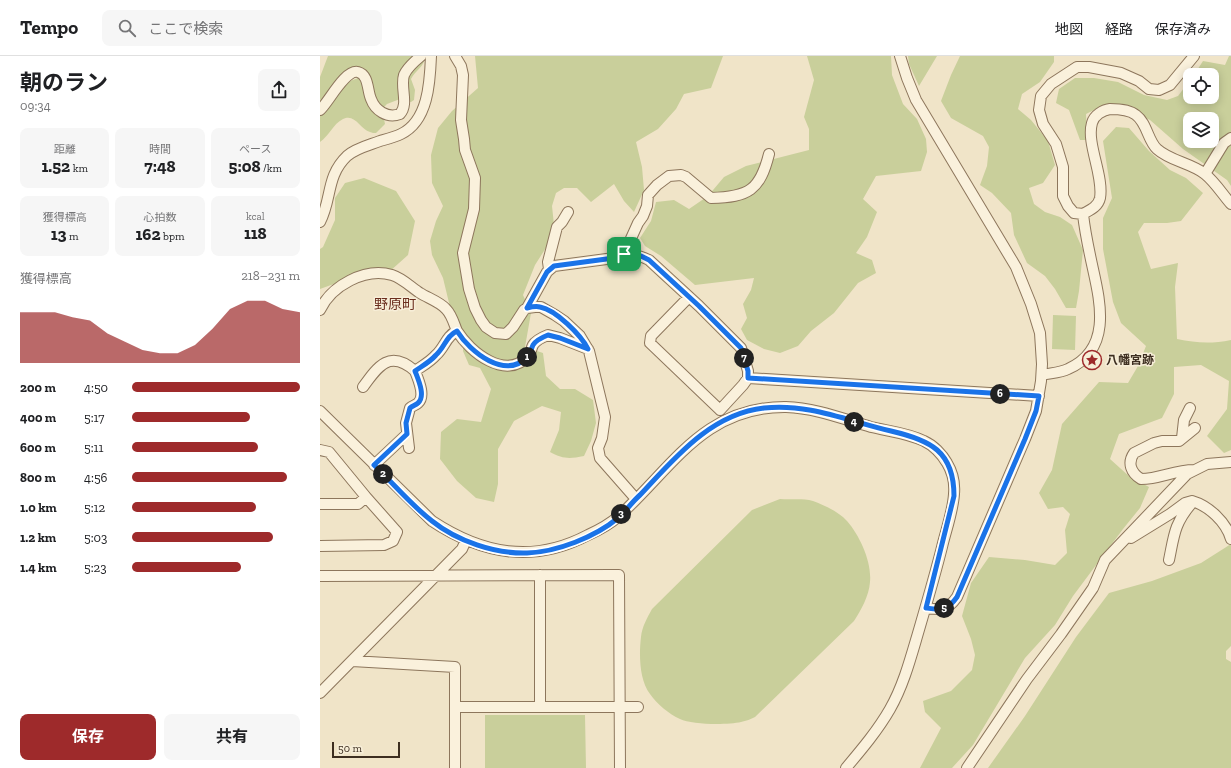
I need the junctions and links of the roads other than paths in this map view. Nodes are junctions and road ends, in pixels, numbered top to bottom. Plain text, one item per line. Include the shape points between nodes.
1 (420, 56) edge
2 (431, 56) edge
3 (455, 56) edge
4 (900, 56) edge
5 (1194, 56) edge
6 (320, 110) edge
7 (1231, 138) edge
8 (770, 154) dead end
9 (1205, 174) junction
10 (1231, 204) edge
11 (568, 212) dead end
12 (1083, 214) junction
13 (320, 222) edge
14 (624, 254) junction
15 (550, 269) junction
16 (689, 297) junction
17 (527, 308) junction
18 (320, 310) edge
19 (457, 331) junction
20 (588, 349) junction
21 (415, 371) junction
22 (1042, 375) junction
23 (748, 378) junction
24 (363, 388) dead end
25 (1039, 396) junction
26 (1190, 408) dead end
27 (720, 410) junction
28 (320, 411) edge
29 (725, 420) junction
30 (1195, 428) dead end
31 (407, 434) junction
32 (1182, 438) junction
33 (409, 448) dead end
34 (320, 450) edge
35 (1231, 462) edge
36 (374, 465) junction
37 (1194, 470) junction
38 (366, 497) junction
39 (636, 499) junction
40 (1192, 500) junction
41 (320, 504) edge
42 (1231, 539) edge
43 (466, 540) junction
44 (1121, 544) junction
45 (320, 546) edge
46 (1169, 560) dead end
47 (540, 575) junction
48 (320, 576) edge
49 (436, 576) junction
50 (926, 608) junction
51 (352, 661) junction
52 (320, 693) edge
53 (455, 707) junction
54 (540, 707) junction
55 (620, 707) junction
56 (638, 707) dead end
57 (455, 768) edge
58 (620, 768) edge
59 (846, 768) edge
60 (967, 768) edge

1 - 6 street via 405,72 404,109 400,114 390,116 382,112 372,101 366,80 357,72 343,79
2 - 13 street via 428,92 421,114 414,124 400,135 348,155 333,175
3 - 17 street via 463,75 461,120 465,150 475,178 474,209 463,253 469,289 481,320 495,333 506,334
4 - 22 street via 916,100 1016,267 1032,304 1040,333
5 - 12 street via 1170,85 1159,90 1149,89 1121,73 1077,67 1051,84 1041,96 1039,110 1043,124 1056,144 1063,167 1063,196 1074,213
7 - 9 street via 1224,143
8 - 14 street via 759,183 750,190 732,196 711,198 686,177 668,176 648,195 643,216
9 - 10 street
9 - 12 street via 1156,149 1140,118 1135,114 1108,109 1094,118 1092,123 1100,199 1096,207
11 - 15 street via 557,227 548,262
12 - 22 street via 1101,314 1099,333 1093,347 1078,363 1064,370
14 - 15 street via 614,258 560,264
14 - 16 street via 641,256 649,260
15 - 17 street
16 - 23 street via 741,348
16 - 27 street via 651,336 650,343
17 - 20 street via 541,307 555,315 580,336
18 - 19 street via 329,296 348,281 373,274 386,274 397,277 446,308
19 - 20 street via 474,350 500,366 513,366 519,363 529,355 536,341 548,335
19 - 21 street via 450,335 436,356
20 - 39 street via 605,417 598,448 600,458
21 - 24 street via 396,361 384,362
21 - 31 street via 421,399 410,408 406,423
22 - 25 street
23 - 25 street
23 - 27 street
25 - 50 street via 1025,439 957,597 951,606 941,610
26 - 32 street via 1184,420
27 - 29 street
28 - 36 street
29 - 39 street via 686,447
29 - 50 street via 763,408 806,409 906,435 924,441 936,449 951,471 954,496
30 - 32 street
31 - 33 street
31 - 36 street
32 - 37 street via 1179,441 1154,443 1134,453 1132,470 1141,479 1156,478 1181,470
34 - 38 street via 329,452
35 - 37 street via 1207,464
36 - 43 street via 432,522
37 - 44 street via 1187,474
38 - 41 street via 358,504
38 - 45 street via 395,529 393,541 384,545
39 - 43 street via 601,529 554,548 527,553 498,550
40 - 42 street via 1222,520
40 - 44 street
40 - 46 street via 1177,523
43 - 49 street via 462,549
44 - 60 street via 1105,560 1093,588
47 - 49 street
47 - 54 street
47 - 55 street via 619,575
48 - 49 street
49 - 51 street
50 - 59 street via 905,675 891,708 870,741
51 - 52 street
51 - 53 street via 455,667
53 - 54 street
53 - 57 street
54 - 55 street
55 - 56 street
55 - 58 street

